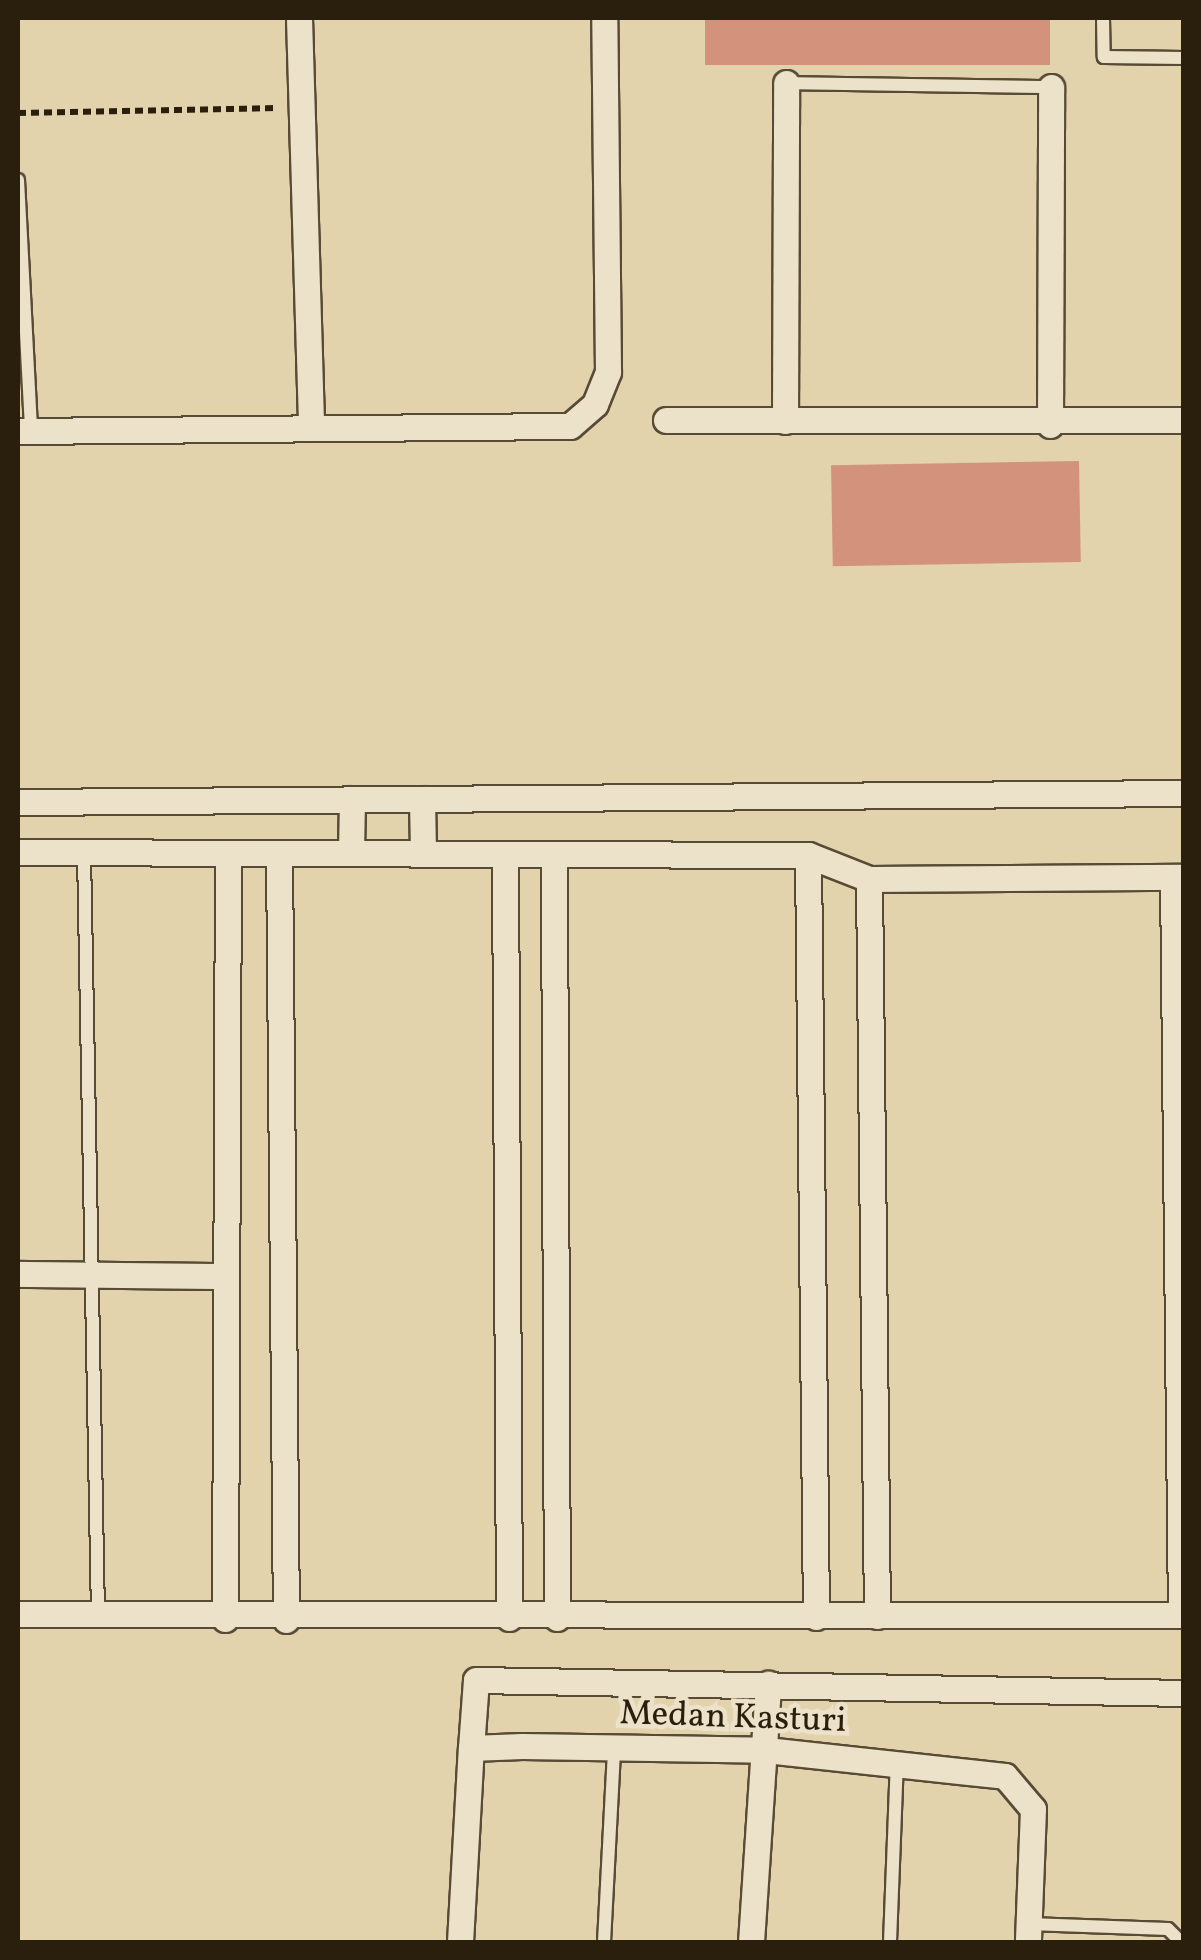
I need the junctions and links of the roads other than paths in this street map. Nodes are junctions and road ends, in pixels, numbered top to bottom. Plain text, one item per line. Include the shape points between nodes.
1 (299, 18) edge
2 (604, 18) edge
3 (1103, 18) edge
4 (1184, 58) edge
5 (786, 83) joint
6 (1052, 87) joint
7 (18, 180) edge
8 (666, 420) dead end
9 (1184, 420) edge
10 (784, 421) junction
11 (1050, 425) junction
12 (311, 428) junction
13 (24, 431) edge
14 (1184, 793) edge
15 (352, 799) junction
16 (422, 799) junction
17 (18, 802) edge
18 (18, 852) edge
19 (84, 852) junction
20 (351, 852) junction
21 (228, 853) junction
22 (279, 853) junction
23 (423, 853) junction
24 (505, 854) junction
25 (554, 854) junction
26 (808, 854) junction
27 (1178, 877) edge
28 (869, 879) junction
29 (18, 1274) edge
30 (89, 1274) junction
31 (226, 1276) junction
32 (18, 1614) edge
33 (1182, 1615) edge
34 (877, 1616) junction
35 (816, 1617) junction
36 (509, 1618) junction
37 (557, 1618) junction
38 (98, 1620) junction
39 (225, 1620) junction
40 (286, 1620) junction
41 (768, 1684) junction
42 (1184, 1692) edge
43 (472, 1748) junction
44 (614, 1748) junction
45 (766, 1750) junction
46 (897, 1762) junction
47 (1028, 1933) edge
48 (460, 1942) edge
49 (604, 1942) edge
50 (751, 1942) edge
51 (890, 1942) edge
52 (1182, 1942) edge

1 - 12 street
2 - 12 street via 608,372 595,404 570,426 536,431
3 - 4 lane via 1104,57
5 - 6 lane
5 - 10 street
6 - 11 street
7 - 13 lane
8 - 10 street
9 - 11 street
10 - 11 street
12 - 13 street
14 - 16 street
15 - 16 street
15 - 17 street
15 - 20 street
16 - 23 street
18 - 19 street
19 - 21 street
19 - 30 lane
20 - 22 street
20 - 23 street
21 - 22 street
21 - 31 street
22 - 40 street
23 - 24 street
24 - 25 street
24 - 36 street
25 - 26 street
25 - 37 street
26 - 28 street
26 - 35 street
27 - 28 street
27 - 33 street
28 - 34 street
29 - 30 street
30 - 31 street
30 - 38 lane
31 - 39 street
32 - 38 street
33 - 34 street
34 - 35 street
35 - 37 street
36 - 37 street
36 - 40 street
38 - 39 street
39 - 40 street
41 - 42 street
41 - 43 street via 476,1680
41 - 45 street
43 - 44 street, Medan Kasturi
43 - 48 street
44 - 45 street, Medan Kasturi
44 - 49 lane
45 - 46 street, Medan Kasturi
45 - 50 street
46 - 47 street, Medan Kasturi via 977,1768 1024,1788 1033,1809
46 - 51 lane
47 - 52 lane via 1168,1929

